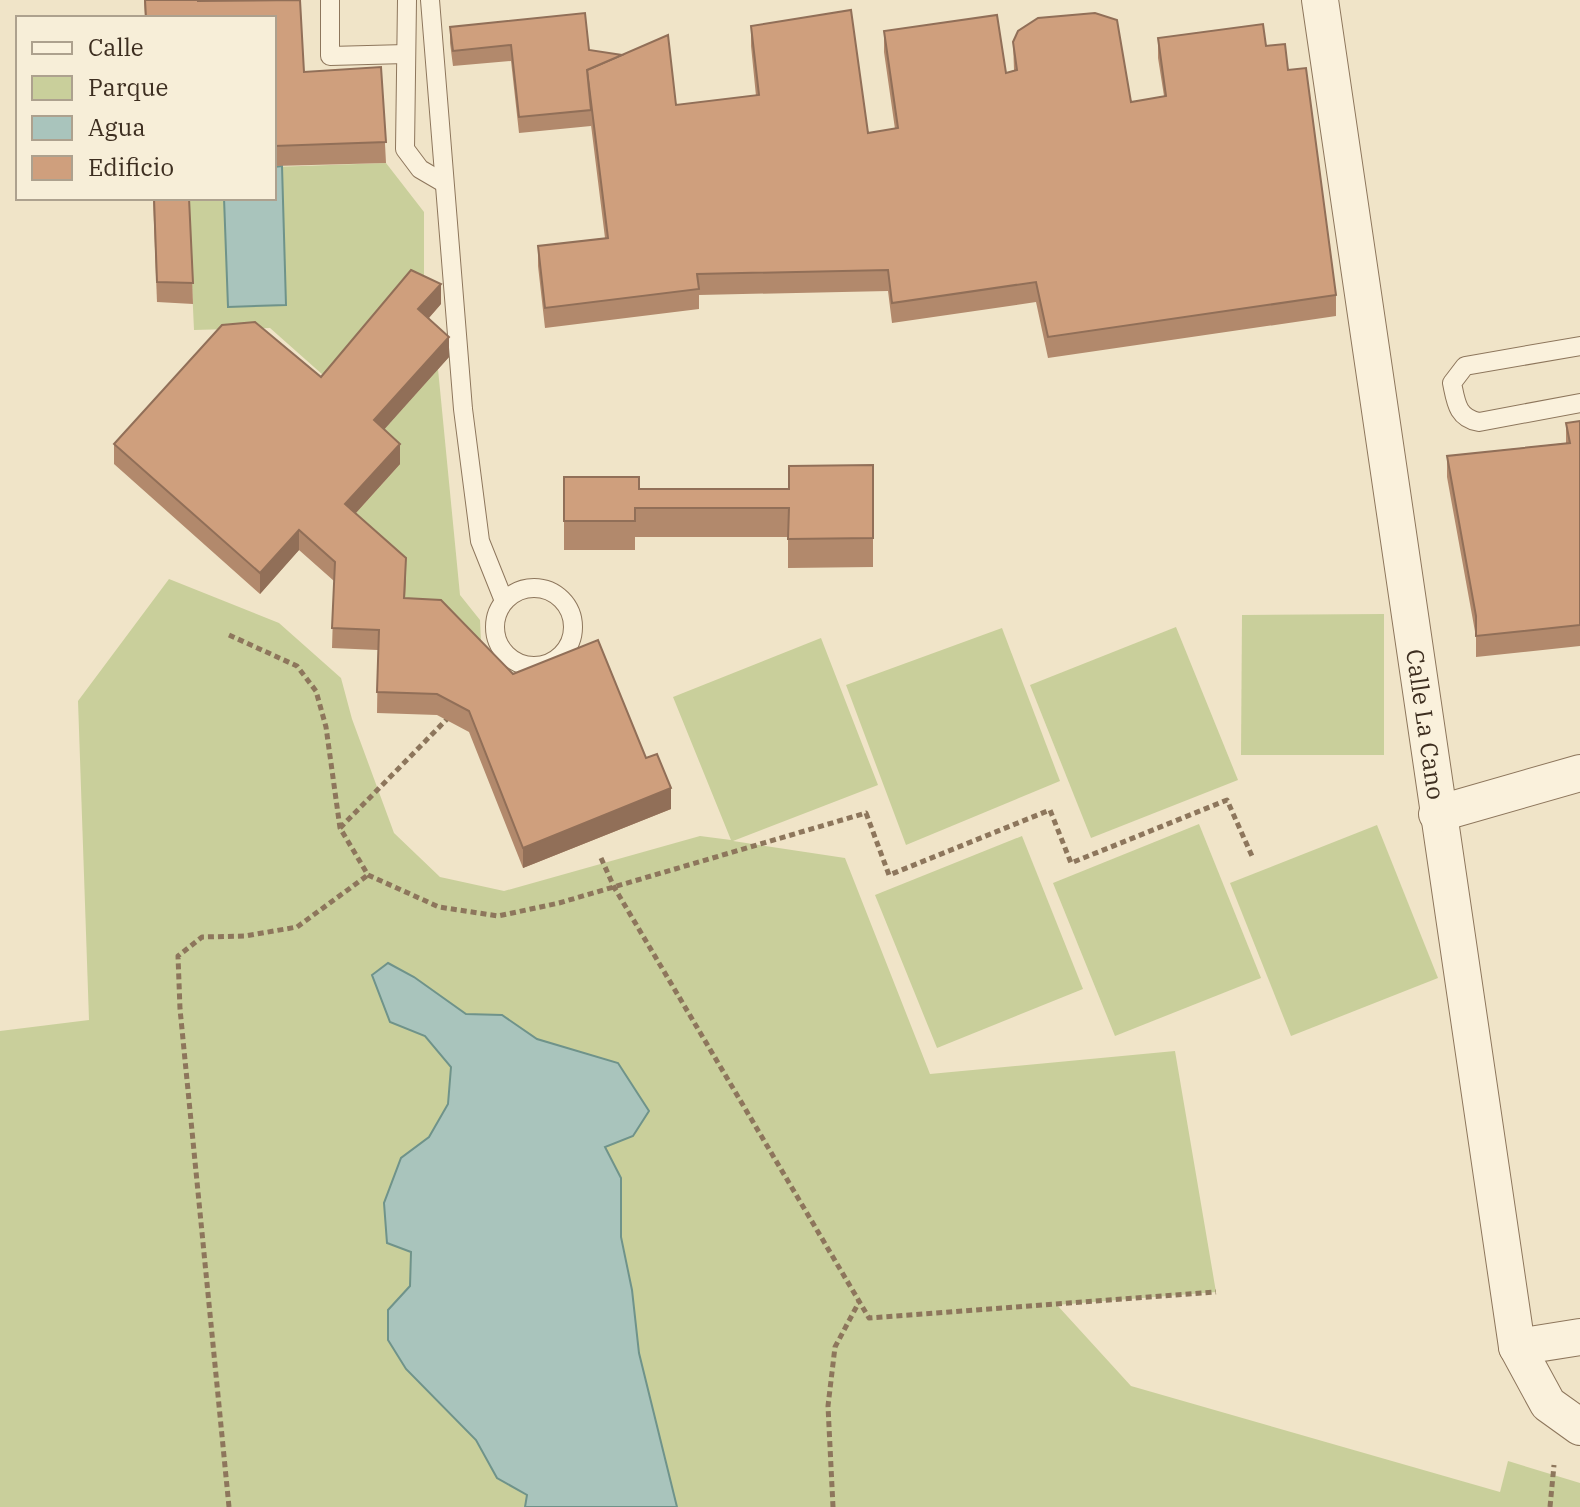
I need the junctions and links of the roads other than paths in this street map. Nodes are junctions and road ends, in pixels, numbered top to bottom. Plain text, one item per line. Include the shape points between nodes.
1 (330, 0) edge
2 (407, 0) edge
3 (430, 0) edge
4 (1320, 0) edge
5 (406, 54) junction
6 (444, 183) junction
7 (1580, 346) edge
8 (1580, 403) edge
9 (504, 601) junction
10 (1580, 773) edge
11 (1437, 814) junction
12 (1580, 1337) edge
13 (1517, 1347) junction
14 (1580, 1427) edge

1 - 5 lane via 330,56
2 - 5 lane
3 - 6 lane
4 - 11 street, Calle La Cano
5 - 6 lane via 405,149 420,169
6 - 9 lane via 480,541
7 - 8 lane via 1465,366 1452,383 1458,408 1479,422
9 - 9 lane via 522,589 543,588 561,598 573,615 574,636 564,654 547,665 526,666 508,657 496,640 495,619
10 - 11 street
11 - 13 street, Calle La Cano
12 - 13 street
13 - 14 street, Calle La Cano via 1548,1404

